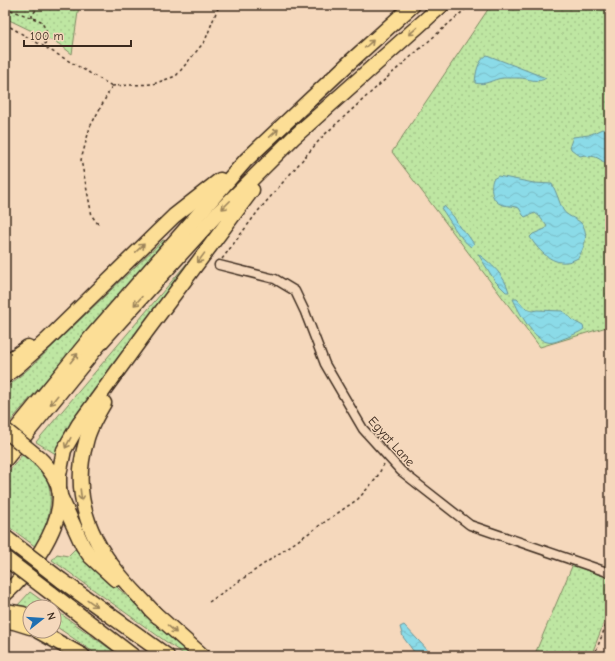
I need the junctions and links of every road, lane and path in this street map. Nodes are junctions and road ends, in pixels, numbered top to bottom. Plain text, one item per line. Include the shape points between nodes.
1 (40, 5) edge
2 (221, 5) edge
3 (413, 5) edge
4 (442, 5) edge
5 (470, 5) edge
6 (5, 8) edge
7 (32, 18) junction
8 (5, 24) edge
9 (45, 46) junction
10 (112, 86) junction
11 (294, 138) junction
12 (246, 160) junction
13 (98, 224) dead end
14 (219, 265) joint
15 (82, 304) junction
16 (146, 332) junction
17 (5, 363) edge
18 (5, 376) edge
19 (5, 430) edge
20 (5, 443) edge
21 (388, 457) junction
22 (5, 460) edge
23 (59, 493) junction
24 (5, 537) edge
25 (5, 558) edge
26 (610, 573) edge
27 (5, 594) edge
28 (209, 602) dead end
29 (5, 611) edge
30 (22, 614) edge
31 (610, 615) edge
32 (157, 616) junction
33 (5, 621) edge
34 (22, 624) edge
35 (62, 637) edge
36 (52, 639) edge
37 (83, 656) edge
38 (89, 656) edge
39 (133, 656) edge
40 (167, 656) edge
41 (203, 656) edge
42 (594, 656) edge

1 - 7 path
2 - 10 path via 205,41 176,76 153,84
12 -> 3 highway
4 -> 11 highway
5 - 14 path via 323,136 259,210 222,257
6 - 7 path
7 - 9 path via 41,20 46,30
8 - 9 path
9 - 10 path
10 - 13 path via 90,127 82,160 92,216
11 -> 16 highway via 265,172
11 -> 22 highway via 216,215 101,342
15 -> 12 highway via 174,216
20 -> 12 highway via 93,335
14 - 21 street, Egypt Lane via 275,279 295,291 325,364 363,429
15 - 17 highway
15 - 18 highway via 46,341
16 -> 23 highway via 69,441 61,461
16 -> 32 highway via 95,419 86,440 80,475 83,506 93,535 118,573
19 - 23 highway, bridge via 50,470
21 - 26 street, Egypt Lane via 401,471 470,525
21 - 28 path via 376,479 358,500
23 - 27 highway via 57,515 46,543 18,582
23 - 32 highway via 77,536 90,556
24 -> 40 highway, bridge
25 - 39 highway, bridge
29 - 30 highway
31 - 42 path
32 -> 41 highway
33 - 34 highway
35 - 38 highway
36 - 37 highway

